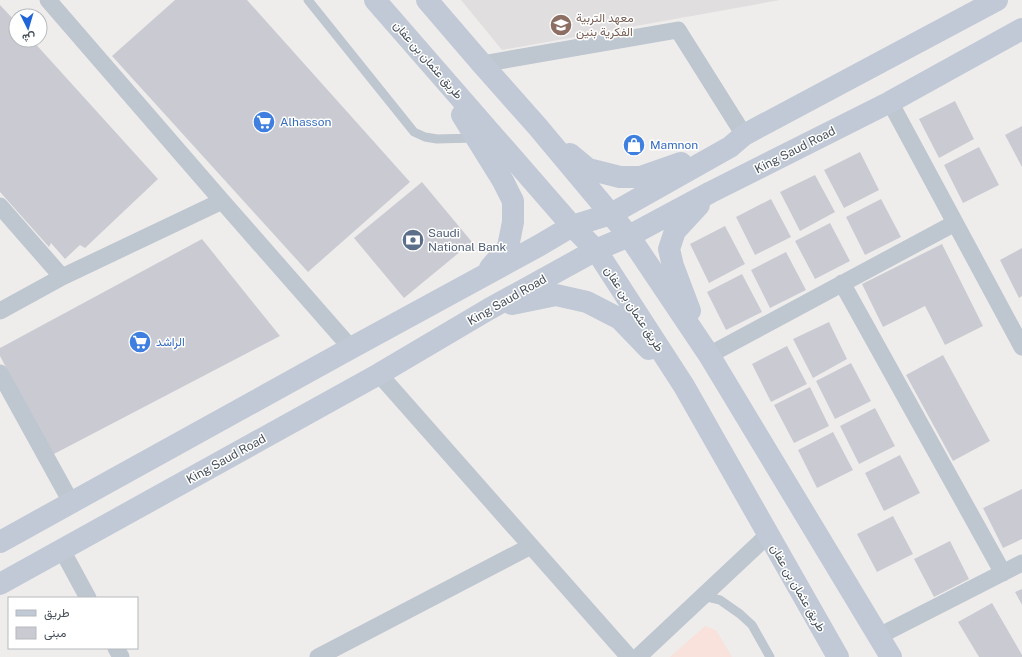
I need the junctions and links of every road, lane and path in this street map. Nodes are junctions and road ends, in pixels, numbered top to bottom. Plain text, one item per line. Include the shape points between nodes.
1 (48, 0) edge
2 (308, 0) edge
3 (375, 0) edge
4 (427, 0) edge
5 (997, 0) edge
6 (1022, 29) edge
7 (423, 54) junction
8 (482, 64) junction
9 (890, 102) junction
10 (537, 126) junction
11 (476, 138) junction
12 (737, 141) junction
13 (711, 192) junction
14 (222, 201) junction
15 (0, 206) edge
16 (611, 214) junction
17 (955, 223) junction
18 (572, 226) junction
19 (629, 236) junction
20 (596, 250) junction
21 (62, 277) junction
22 (842, 283) junction
23 (453, 292) junction
24 (489, 309) junction
25 (0, 312) edge
26 (1022, 347) edge
27 (351, 348) junction
28 (707, 352) junction
29 (0, 373) edge
30 (379, 374) junction
31 (684, 386) junction
32 (72, 502) junction
33 (768, 535) junction
34 (0, 542) edge
35 (531, 546) junction
36 (62, 550) junction
37 (1022, 563) edge
38 (1003, 574) junction
39 (0, 584) edge
40 (703, 596) junction
41 (87, 597) edge
42 (880, 636) junction
43 (318, 657) edge
44 (629, 657) edge
45 (638, 657) edge
46 (770, 657) edge
47 (838, 657) edge
48 (891, 657) edge

1 - 14 street
2 - 11 lane via 414,132 437,139
3 - 7 main road, طريق عثمان بن عفان
4 - 8 main road
5 - 12 main road
6 - 9 main road, King Saud Road
7 - 11 main road
7 - 18 main road, طريق عثمان بن عفان
8 - 10 main road
8 - 12 street via 678,30
9 - 13 main road, King Saud Road
9 - 17 street
10 - 12 main road via 588,169 620,177 641,177
10 - 16 main road
11 - 23 main road via 513,201 513,222 508,247 489,269
12 - 16 main road
13 - 19 main road, King Saud Road
13 - 28 main road via 675,232 669,249 673,266
14 - 21 street
14 - 27 street
15 - 21 street
16 - 18 main road
16 - 19 main road
17 - 22 street
17 - 26 street
18 - 20 main road, طريق عثمان بن عفان
18 - 23 main road
19 - 20 main road, King Saud Road
19 - 28 main road
20 - 24 main road, King Saud Road
20 - 31 main road, طريق عثمان بن عفان
21 - 25 street
22 - 28 street
22 - 38 street
23 - 27 main road
24 - 30 main road, King Saud Road
24 - 31 main road via 556,295 587,302 620,319
27 - 32 main road
28 - 42 main road
29 - 32 street
30 - 35 street
30 - 36 main road, King Saud Road
31 - 33 main road, طريق عثمان بن عفان
32 - 34 main road
33 - 40 street
33 - 47 main road, طريق عثمان بن عفان
35 - 43 street
35 - 44 street
36 - 39 main road, King Saud Road
36 - 41 street
37 - 38 street
38 - 42 street
40 - 45 street
40 - 46 lane via 720,600 740,614 752,625
42 - 48 main road

